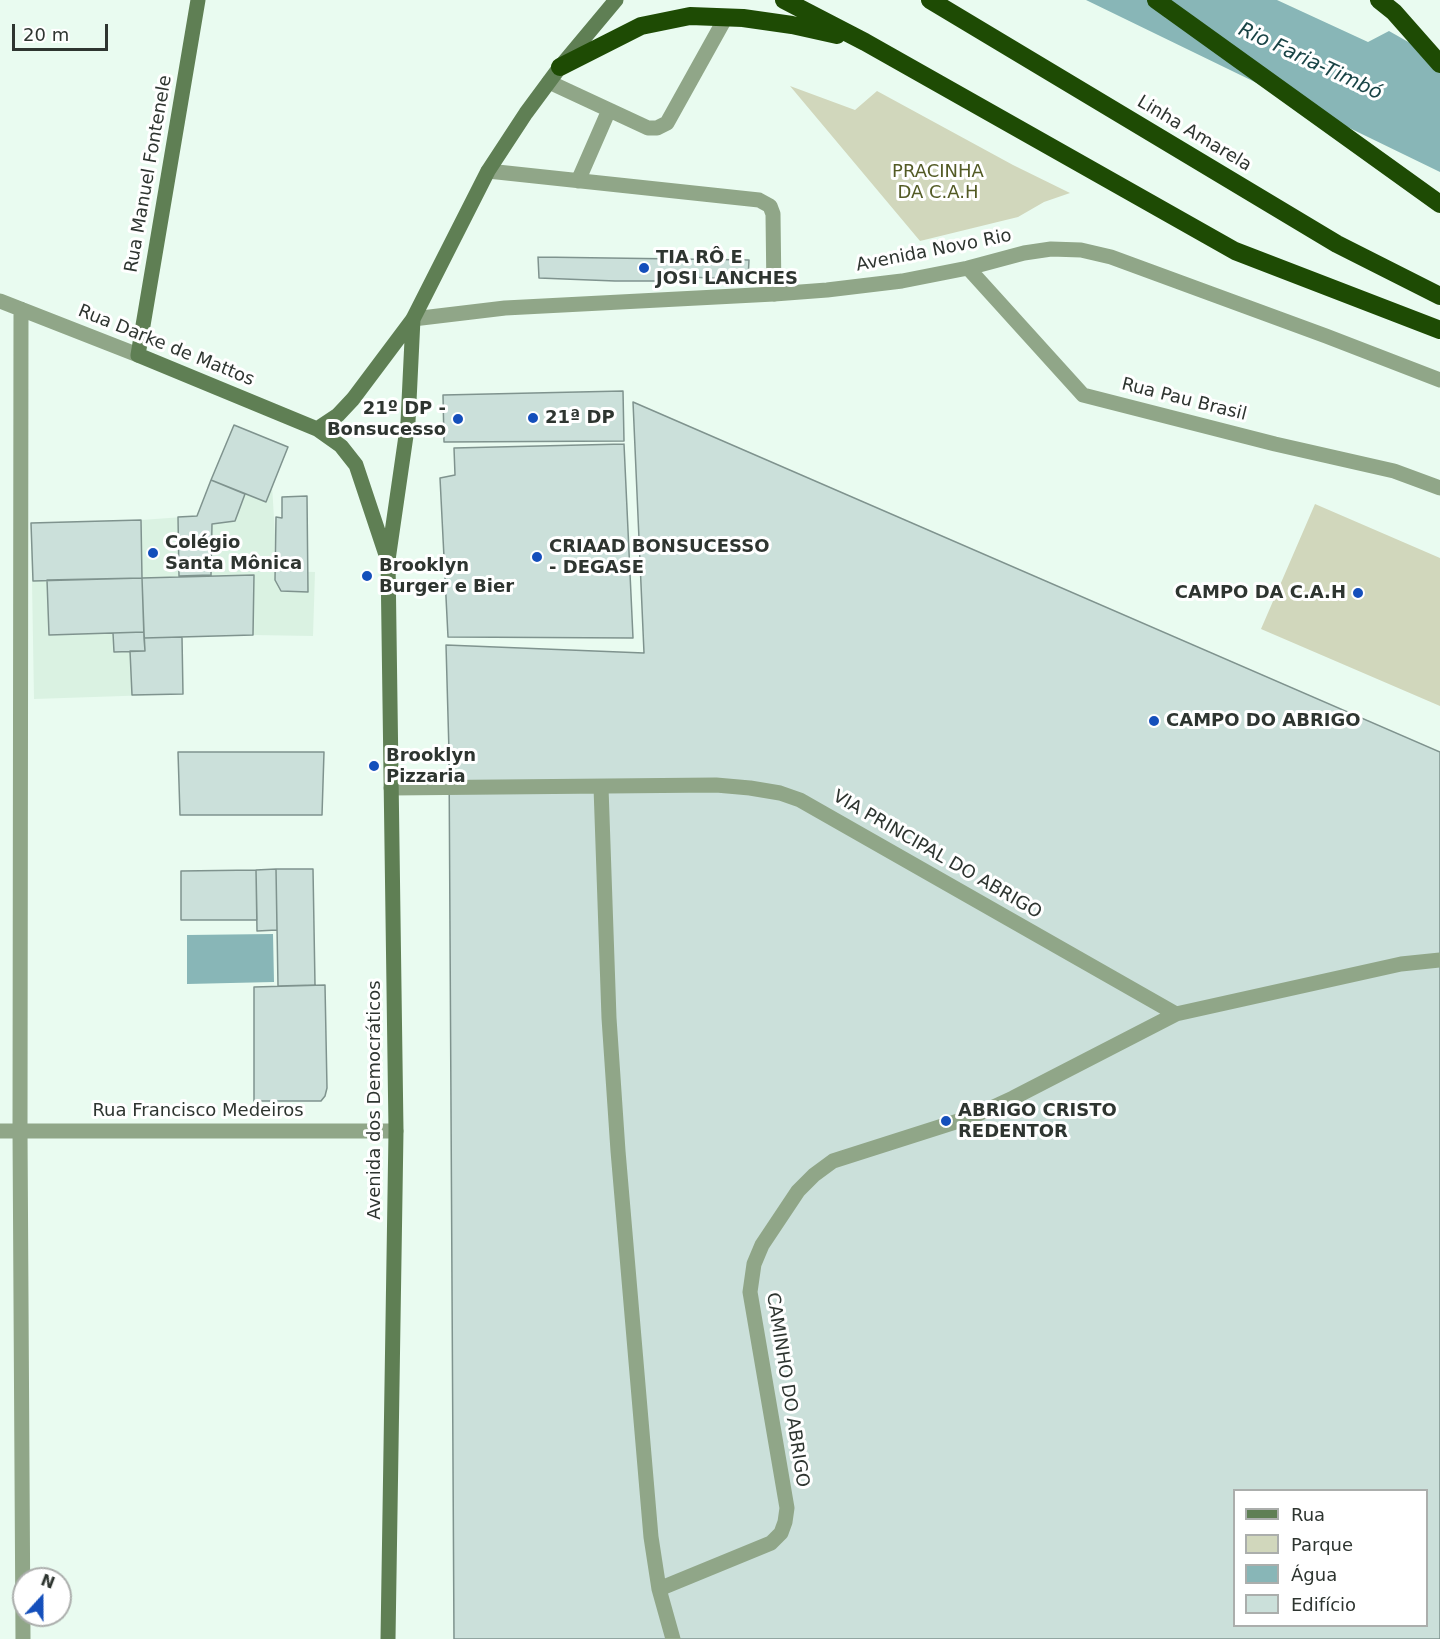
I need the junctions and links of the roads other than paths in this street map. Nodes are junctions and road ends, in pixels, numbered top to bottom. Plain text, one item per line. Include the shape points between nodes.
1 (198, 0) edge
2 (616, 0) edge
3 (784, 0) edge
4 (930, 0) edge
5 (1156, 0) edge
6 (1379, 0) edge
7 (726, 17) junction
8 (865, 42) junction
9 (1440, 64) edge
10 (560, 67) junction
11 (549, 82) junction
12 (609, 110) junction
13 (488, 171) junction
14 (578, 181) junction
15 (1440, 204) edge
16 (968, 268) junction
17 (774, 294) junction
18 (1440, 296) edge
19 (0, 301) edge
20 (21, 309) junction
21 (413, 319) junction
22 (1440, 330) edge
23 (138, 355) junction
24 (1440, 380) edge
25 (317, 429) junction
26 (1440, 488) edge
27 (388, 561) junction
28 (601, 787) junction
29 (391, 788) junction
30 (1440, 960) edge
31 (1176, 1014) junction
32 (20, 1130) junction
33 (0, 1131) edge
34 (396, 1131) junction
35 (659, 1589) junction
36 (23, 1639) edge
37 (388, 1639) edge
38 (674, 1639) edge

1 - 23 street, Rua Manuel Fontenele
2 - 10 street, Avenida dos Democráticos
3 - 8 highway
4 - 18 highway, Linha Amarela via 1337,244
5 - 15 highway
6 - 9 highway
7 - 8 highway via 792,25
7 - 10 highway via 690,16 641,26
7 - 12 street via 667,123 648,128
8 - 22 highway via 1235,250
10 - 11 street, Avenida dos Democráticos
11 - 12 street
11 - 13 street, Avenida dos Democráticos
12 - 14 street
13 - 14 street
13 - 21 street, Avenida dos Democráticos
14 - 17 street via 759,200 770,206
16 - 17 street, Avenida Novo Rio via 902,281
16 - 24 street, Avenida Novo Rio via 1051,249 1101,254
16 - 26 street, Rua Pau Brasil via 1083,395 1394,471
17 - 21 street, Avenida Novo Rio via 505,308
19 - 20 street, Rua Darke de Mattos
20 - 23 street, Rua Darke de Mattos
20 - 32 street
21 - 25 street, Avenida dos Democráticos via 353,399
21 - 27 street, Avenida dos Democráticos via 408,422
23 - 25 street, Rua Darke de Mattos
25 - 27 street, Avenida dos Democráticos via 341,446 356,465
27 - 29 street, Avenida dos Democráticos
28 - 29 street, VIA PRINCIPAL DO ABRIGO
28 - 31 street, VIA PRINCIPAL DO ABRIGO via 716,785 780,793 800,800
28 - 35 street via 618,1151 651,1537
29 - 34 street, Avenida dos Democráticos
30 - 31 street via 1401,964
31 - 35 street, CAMINHO DO ABRIGO via 974,1116 833,1161 798,1191 762,1245 754,1264 750,1292 787,1508 785,1522 771,1543
32 - 33 street, Rua Francisco Medeiros
32 - 34 street, Rua Francisco Medeiros
32 - 36 street
34 - 37 street, Avenida dos Democráticos
35 - 38 street

